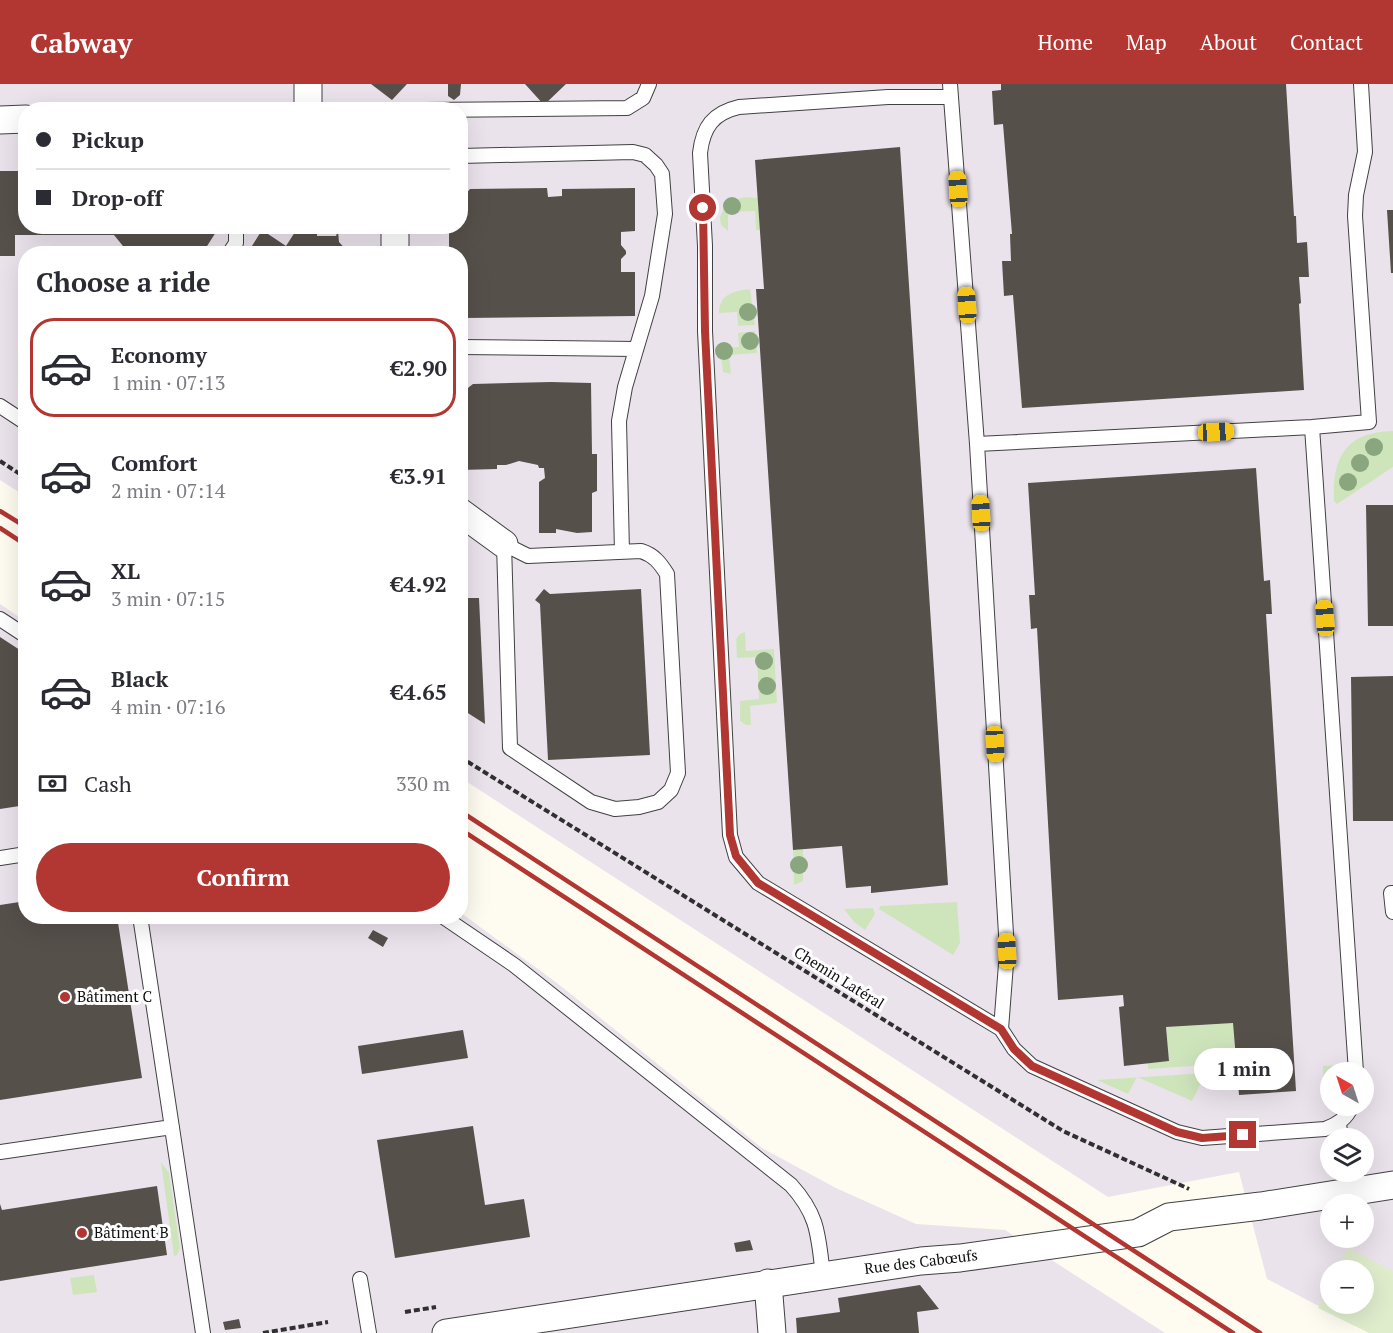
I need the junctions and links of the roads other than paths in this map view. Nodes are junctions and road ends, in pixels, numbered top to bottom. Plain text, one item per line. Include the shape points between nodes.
1 (308, 84) edge
2 (649, 84) edge
3 (1361, 84) edge
4 (951, 90) edge
5 (308, 102) edge
6 (468, 110) edge
7 (18, 119) edge
8 (0, 120) edge
9 (468, 156) edge
10 (468, 347) edge
11 (636, 349) junction
12 (0, 406) edge
13 (18, 418) edge
14 (1312, 427) junction
15 (977, 444) junction
16 (468, 518) edge
17 (504, 544) junction
18 (622, 552) junction
19 (0, 619) edge
20 (18, 631) edge
21 (18, 855) edge
22 (0, 858) edge
23 (1393, 893) edge
24 (1393, 912) edge
25 (141, 924) edge
26 (454, 924) edge
27 (1001, 1029) junction
28 (1355, 1062) edge
29 (1346, 1116) edge
30 (1339, 1124) junction
31 (172, 1127) junction
32 (1340, 1128) edge
33 (0, 1152) edge
34 (1347, 1182) edge
35 (1362, 1182) edge
36 (1393, 1185) edge
37 (823, 1275) junction
38 (360, 1279) dead end
39 (768, 1283) junction
40 (203, 1333) edge
41 (369, 1333) edge
42 (446, 1333) edge
43 (772, 1333) edge

1 - 5 street
2 - 6 lane via 643,98 627,108
3 - 14 lane via 1365,152 1355,216 1369,422
4 - 15 lane
4 - 27 lane via 739,107 715,118 702,138 705,331 730,835 736,856 758,883
7 - 8 street
9 - 11 lane via 633,152 645,155 656,165 662,174 665,214 652,296
10 - 11 lane
11 - 18 lane via 619,421
12 - 13 lane
14 - 15 lane
14 - 28 lane
15 - 27 lane via 1007,951
16 - 17 street
17 - 18 lane via 528,556
17 - 18 lane via 510,748 591,802 615,809 658,802 671,790 678,773 667,574 651,554
19 - 20 lane
21 - 22 lane
23 - 24 lane
25 - 31 lane
26 - 37 lane via 514,965 792,1185 817,1226
27 - 30 lane via 1032,1066 1177,1132 1202,1138 1315,1130
29 - 30 lane
30 - 32 lane
31 - 33 lane
31 - 40 lane
34 - 37 street, Rue des Cabœufs via 1169,1217 1138,1233
35 - 36 street, Rue des Cabœufs
37 - 39 street, Rue des Cabœufs
38 - 41 lane
39 - 42 street, Rue des Cabœufs
39 - 43 street

